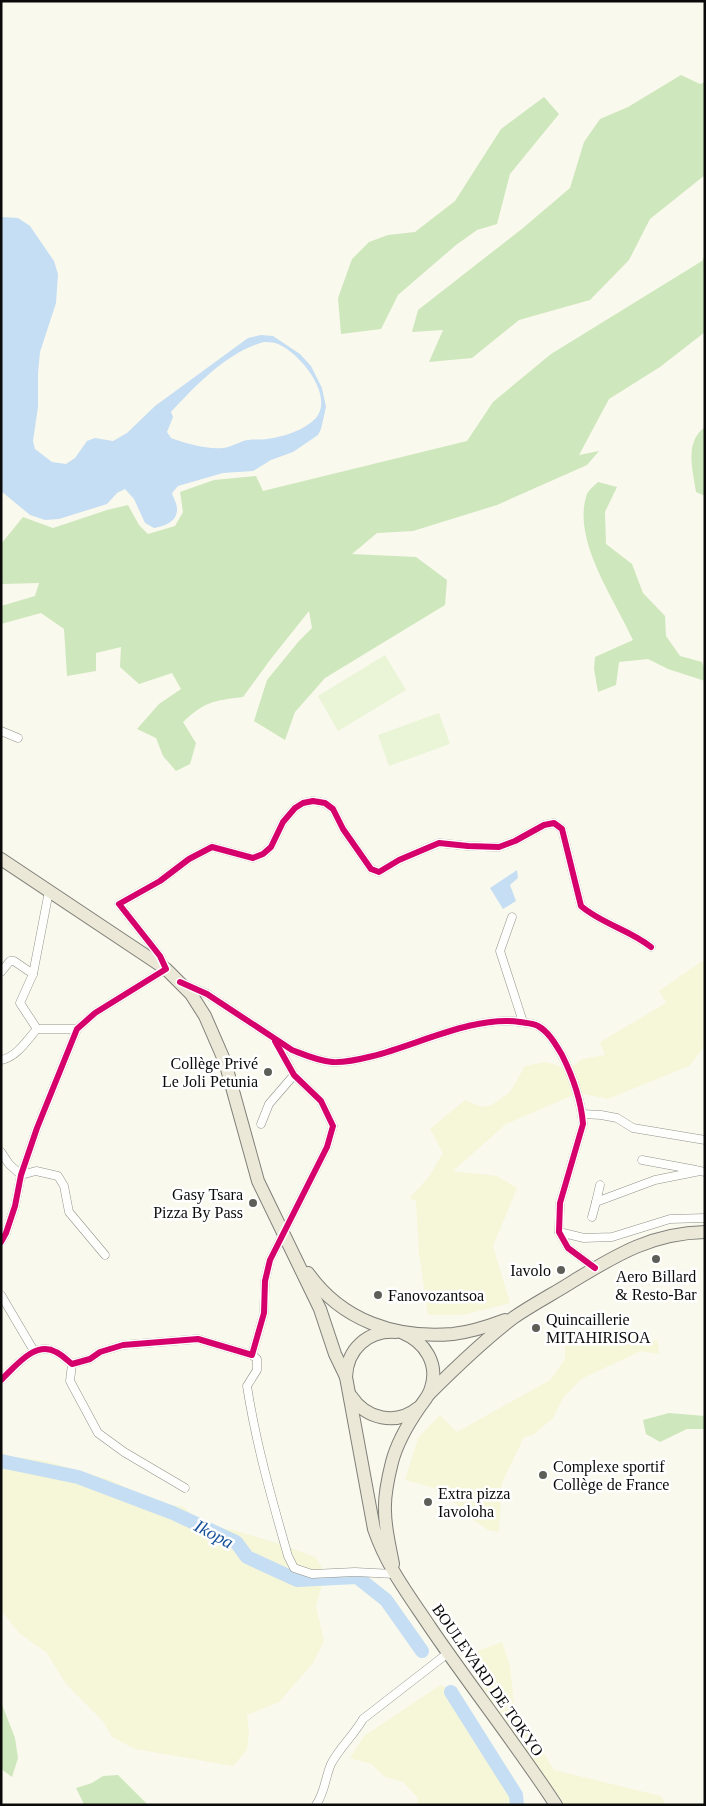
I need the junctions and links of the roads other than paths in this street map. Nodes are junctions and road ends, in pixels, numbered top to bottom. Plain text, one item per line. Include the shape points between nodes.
1 (1, 731) edge
2 (18, 738) dead end
3 (1, 859) edge
4 (49, 891) junction
5 (512, 917) dead end
6 (651, 947) dead end
7 (166, 969) junction
8 (1, 972) edge
9 (33, 974) junction
10 (180, 982) junction
11 (523, 1022) junction
12 (37, 1029) junction
13 (77, 1029) junction
14 (274, 1039) junction
15 (1, 1060) edge
16 (294, 1075) junction
17 (582, 1114) junction
18 (261, 1124) dead end
19 (705, 1140) edge
20 (1, 1152) edge
21 (642, 1160) dead end
22 (703, 1172) edge
23 (21, 1175) junction
24 (600, 1185) dead end
25 (596, 1202) junction
26 (592, 1217) dead end
27 (705, 1218) edge
28 (559, 1232) junction
29 (705, 1232) edge
30 (286, 1240) junction
31 (1, 1242) edge
32 (104, 1255) dead end
33 (595, 1268) junction
34 (1, 1295) edge
35 (515, 1317) junction
36 (400, 1332) junction
37 (34, 1351) junction
38 (252, 1355) junction
39 (72, 1364) junction
40 (1, 1380) edge
41 (347, 1383) junction
42 (429, 1394) junction
43 (420, 1406) junction
44 (185, 1488) dead end
45 (394, 1574) junction
46 (448, 1653) junction
47 (316, 1805) edge
48 (556, 1805) edge

1 - 2 street
3 - 4 main road
4 - 7 main road
4 - 9 street
5 - 11 street via 500,951
6 - 7 street via 638,936 605,922 582,906 562,829 554,823 499,847 439,843 379,872 371,869 333,809 325,803 313,801 295,808 283,822 271,847 263,854 253,858 212,847 119,904 160,956
7 - 10 main road
7 - 13 street via 95,1013
8 - 9 street via 10,961 14,961
9 - 12 street via 20,1003
10 - 14 street via 207,994
10 - 30 main road via 205,1016 225,1062 258,1180
11 - 14 street via 485,1023 449,1031 398,1050 333,1062 292,1050
11 - 17 street via 538,1026 559,1050 578,1093
12 - 13 street
12 - 15 street via 16,1052
13 - 23 street
14 - 16 street
16 - 18 street via 269,1104
16 - 30 street via 321,1101 333,1126
17 - 19 street via 617,1118 634,1128
17 - 28 street via 581,1133 560,1204
20 - 23 street
21 - 22 street
22 - 25 street via 655,1180
23 - 31 street via 15,1206
23 - 32 street via 36,1171 58,1176 64,1186 69,1212
24 - 25 street
25 - 26 street
27 - 28 street via 670,1219 612,1237 584,1238
28 - 33 street via 568,1248
29 - 33 main road via 660,1237
30 - 36 main road via 313,1280 339,1305 361,1320
30 - 38 street via 270,1260 265,1281 264,1313
30 - 41 main road via 320,1309
33 - 35 main road
34 - 37 street
35 - 36 main road via 454,1334
35 - 42 main road
36 - 41 main road via 376,1334 358,1345 350,1357
36 - 42 main road via 420,1344 428,1354 433,1374
37 - 39 street via 46,1348
37 - 40 street
38 - 39 street via 198,1338 123,1345
38 - 45 street via 257,1359 257,1370 247,1386 264,1473 294,1568 312,1574
39 - 44 street via 70,1381 98,1433
41 - 43 main road via 360,1406 379,1417 400,1417
41 - 45 main road, BOULEVARD DE TOKYO via 374,1529
42 - 43 main road
43 - 45 main road via 399,1443 387,1485 385,1511
45 - 46 main road, BOULEVARD DE TOKYO
46 - 47 street via 363,1719 331,1765
46 - 48 main road, BOULEVARD DE TOKYO

